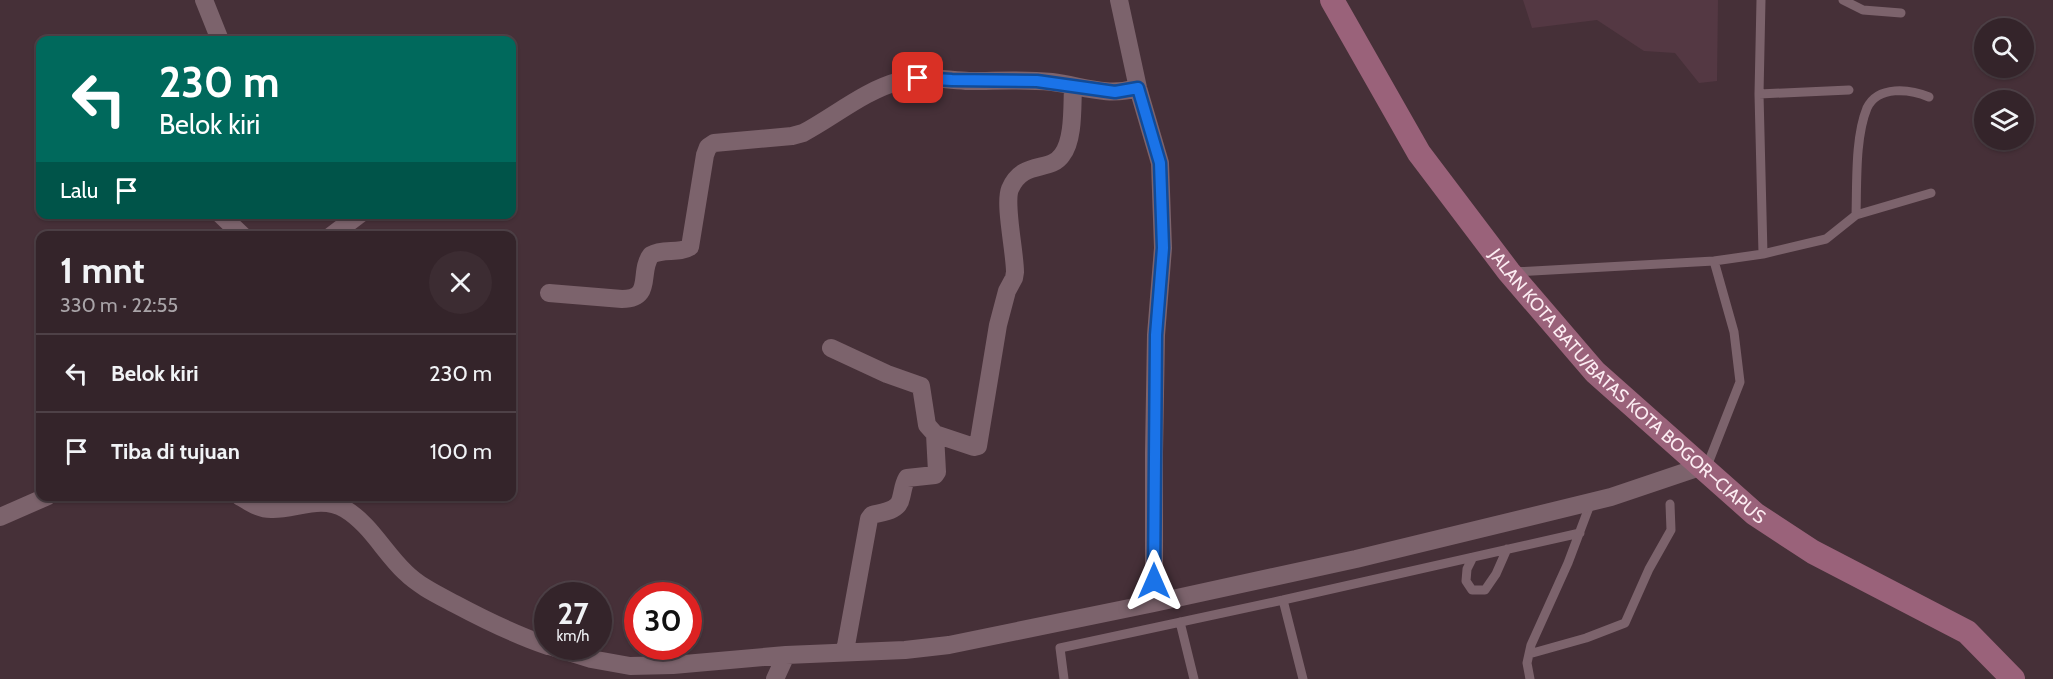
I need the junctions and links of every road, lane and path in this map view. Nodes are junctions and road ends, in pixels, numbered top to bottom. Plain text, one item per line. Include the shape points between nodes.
1 (204, 0) edge
2 (1119, 0) edge
3 (1332, 0) edge
4 (1761, 0) edge
5 (1843, 0) edge
6 (1900, 13) dead end
7 (218, 36) edge
8 (1074, 87) junction
9 (1138, 88) junction
10 (1849, 90) dead end
11 (1759, 94) junction
12 (1929, 97) dead end
13 (1931, 194) dead end
14 (1856, 214) junction
15 (225, 219) edge
16 (353, 219) edge
17 (238, 231) edge
18 (338, 231) edge
19 (1763, 254) junction
20 (1714, 261) junction
21 (1509, 272) junction
22 (549, 294) dead end
23 (831, 348) dead end
24 (935, 434) junction
25 (1700, 467) junction
26 (37, 501) edge
27 (246, 501) edge
28 (1591, 502) junction
29 (1670, 504) dead end
30 (0, 517) edge
31 (1580, 533) junction
32 (1507, 549) junction
33 (1473, 557) junction
34 (1283, 600) junction
35 (1154, 603) junction
36 (1180, 622) junction
37 (534, 640) edge
38 (845, 651) junction
39 (1529, 654) junction
40 (786, 655) junction
41 (597, 660) edge
42 (776, 679) edge
43 (1064, 679) edge
44 (1194, 679) edge
45 (1303, 679) edge
46 (1530, 679) edge
47 (2013, 679) edge

1 - 7 street
2 - 9 street
3 - 21 main road, JALAN KOTA BATU/BATAS KOTA BOGOR–CIAPUS via 1419,153
4 - 11 lane
5 - 6 lane via 1863,10
8 - 9 street via 1115,92
8 - 22 street via 1055,82 918,78 871,93 803,133 714,143 705,155 691,245 685,250 651,255 639,294 630,299
8 - 24 street via 1063,155 1024,170 1010,190 1015,272 998,325 978,446
9 - 35 street via 1160,163 1162,237 1156,335
10 - 11 lane
11 - 19 lane
12 - 14 lane via 1895,90 1879,96 1868,107 1859,144
13 - 14 lane
14 - 19 lane via 1826,239
15 - 17 street
16 - 18 street
19 - 20 lane
20 - 21 lane
20 - 25 lane via 1734,332 1740,382 1709,461
21 - 25 main road, JALAN KOTA BATU/BATAS KOTA BOGOR–CIAPUS via 1595,372
23 - 24 street via 921,386 927,425
24 - 38 street via 935,475 907,478 897,507 869,519
25 - 28 street
25 - 47 main road, JALAN KOTA BATU/BATAS KOTA BOGOR–CIAPUS via 1755,514 1813,552 1967,632
26 - 30 street
27 - 37 street via 272,509 326,503 345,509 406,573 496,625
28 - 31 lane
28 - 35 street
29 - 39 lane via 1671,530 1625,623
31 - 32 lane
31 - 39 lane
32 - 33 lane
32 - 33 lane via 1485,590 1472,590 1466,581
33 - 34 lane
34 - 36 lane
34 - 45 lane
35 - 38 street via 949,645
36 - 43 lane via 1060,648
36 - 44 lane
38 - 40 street
39 - 46 lane
40 - 41 street via 673,665 630,666
40 - 42 street

